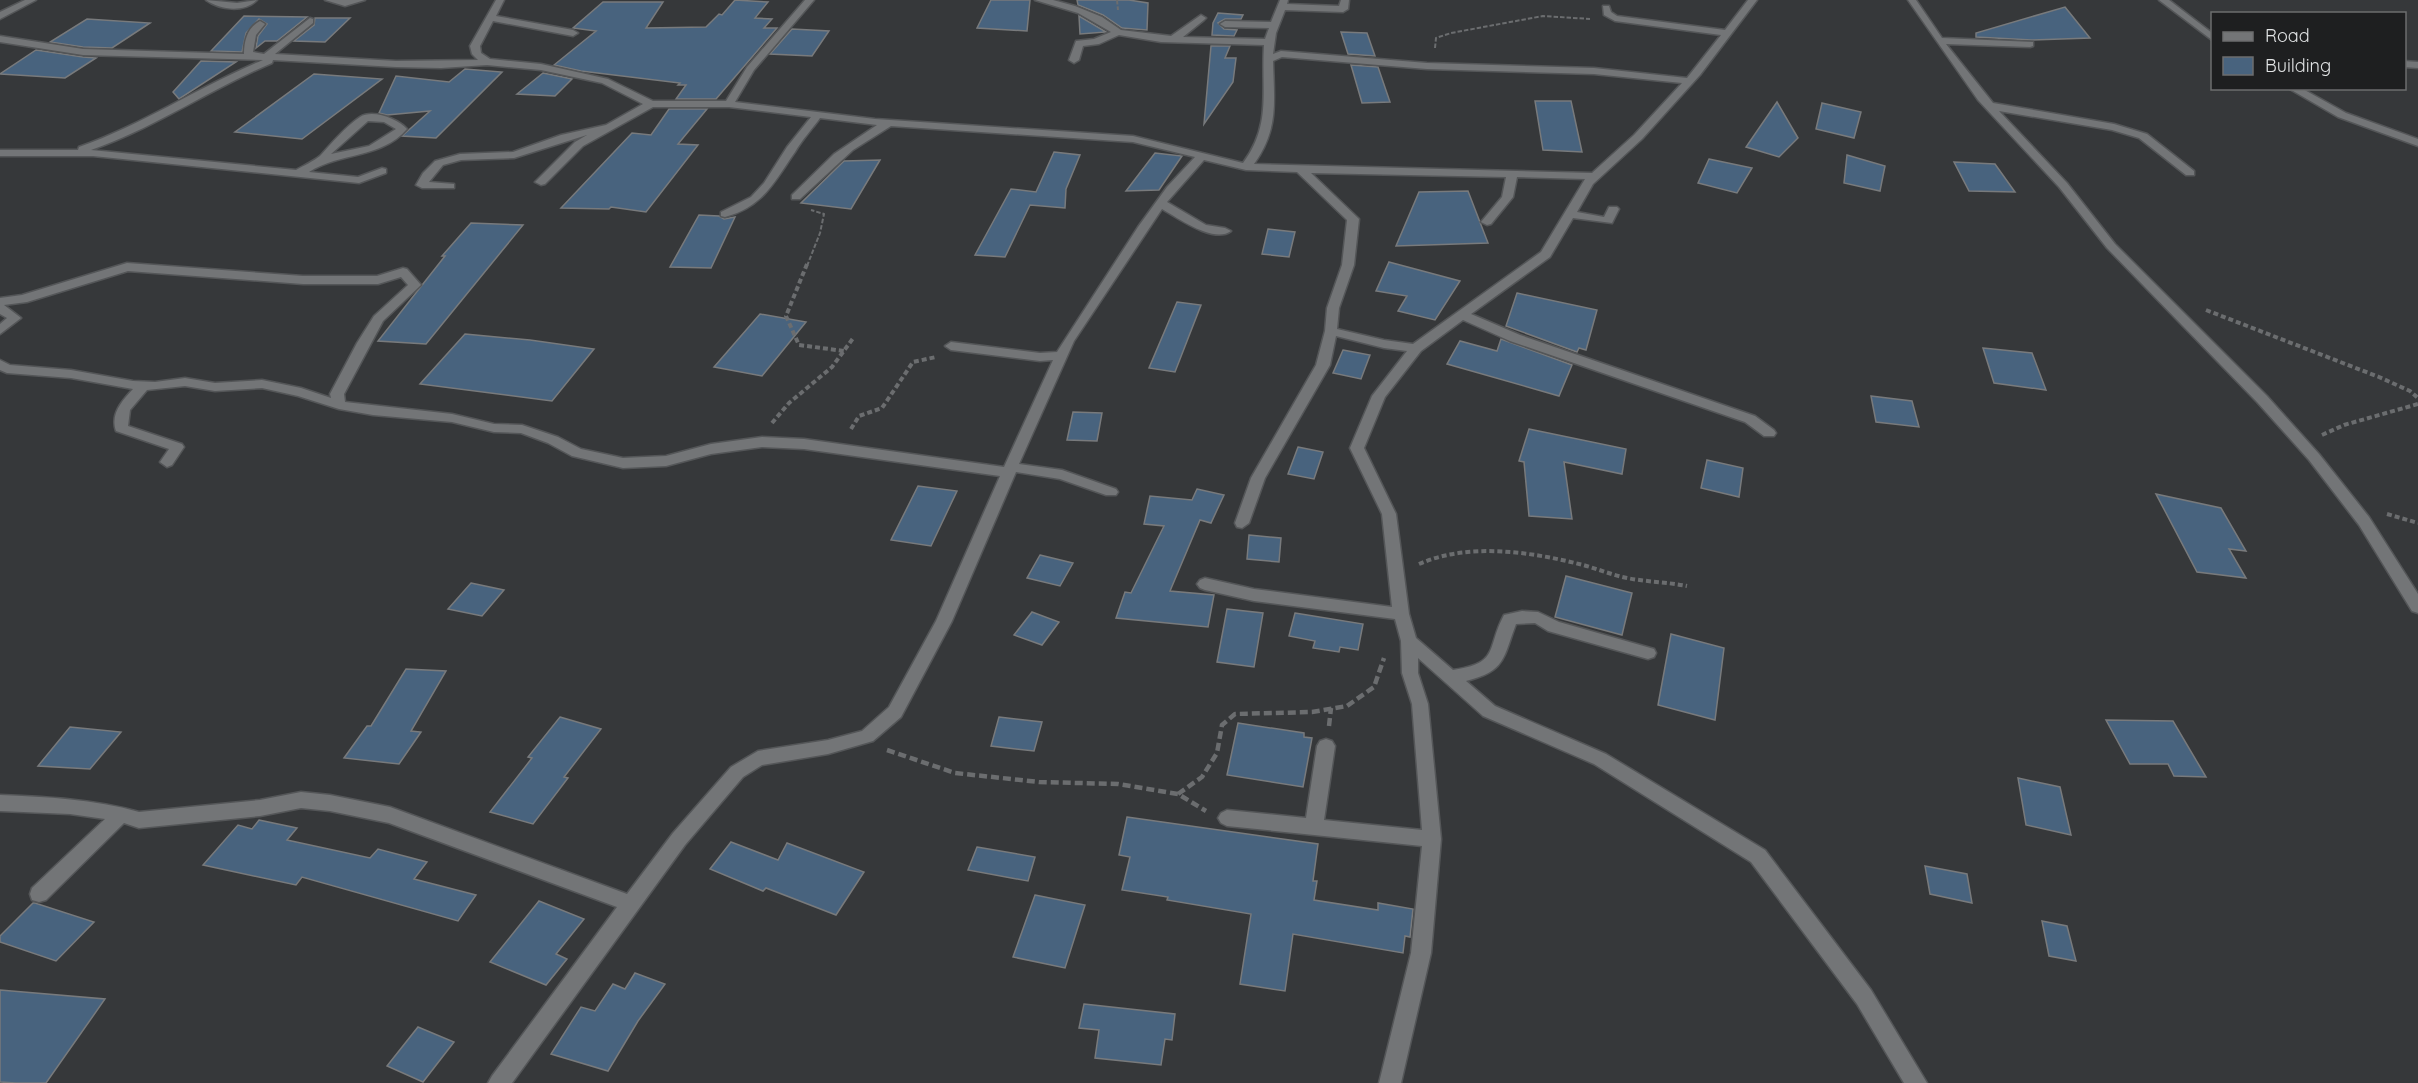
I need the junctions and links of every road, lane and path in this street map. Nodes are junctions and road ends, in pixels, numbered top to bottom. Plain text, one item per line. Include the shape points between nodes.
1 (32, 0) edge
2 (210, 0) edge
3 (253, 0) edge
4 (329, 0) edge
5 (361, 0) edge
6 (500, 0) edge
7 (810, 0) edge
8 (1039, 0) edge
9 (1346, 0) edge
10 (1753, 0) edge
11 (1912, 0) edge
12 (2163, 0) edge
13 (1283, 4) edge
14 (1605, 8) dead end
15 (0, 16) edge
16 (489, 18) junction
17 (1201, 18) dead end
18 (1615, 18) junction
19 (310, 21) dead end
20 (260, 24) dead end
21 (1225, 24) dead end
22 (1276, 25) junction
23 (1118, 32) junction
24 (573, 33) dead end
25 (1727, 33) junction
26 (2211, 35) edge
27 (0, 39) edge
28 (1174, 39) junction
29 (1940, 41) junction
30 (1269, 42) junction
31 (2030, 44) dead end
32 (249, 57) junction
33 (266, 57) junction
34 (278, 58) junction
35 (1269, 59) junction
36 (1074, 60) dead end
37 (487, 62) junction
38 (1455, 67) junction
39 (1689, 81) junction
40 (2298, 90) edge
41 (651, 104) junction
42 (729, 104) junction
43 (1990, 106) junction
44 (817, 116) junction
45 (890, 123) junction
46 (606, 128) junction
47 (2418, 143) edge
48 (76, 151) junction
49 (0, 153) edge
50 (1203, 155) junction
51 (322, 160) junction
52 (1246, 167) junction
53 (1299, 169) junction
54 (382, 171) dead end
55 (299, 173) junction
56 (2190, 173) dead end
57 (1512, 174) junction
58 (1595, 177) junction
59 (541, 182) dead end
60 (450, 186) dead end
61 (796, 197) joint
62 (1161, 203) junction
63 (1613, 209) dead end
64 (724, 214) dead end
65 (1570, 214) junction
66 (1487, 222) dead end
67 (1225, 231) dead end
68 (0, 302) edge
69 (0, 308) edge
70 (2205, 310) dead end
71 (1462, 315) junction
72 (0, 330) edge
73 (1331, 331) junction
74 (854, 338) dead end
75 (951, 346) joint
76 (1416, 348) junction
77 (844, 351) junction
78 (1062, 355) junction
79 (2, 369) edge
80 (143, 386) junction
81 (2418, 398) edge
82 (2418, 404) edge
83 (339, 405) junction
84 (1769, 433) dead end
85 (2299, 440) junction
86 (762, 442) junction
87 (841, 449) junction
88 (167, 462) dead end
89 (1010, 469) junction
90 (1111, 492) dead end
91 (1242, 523) dead end
92 (1398, 583) junction
93 (1205, 584) dead end
94 (1687, 586) dead end
95 (2418, 607) edge
96 (1393, 613) junction
97 (1409, 641) junction
98 (1648, 653) dead end
99 (1450, 676) junction
100 (867, 736) junction
101 (1326, 746) dead end
102 (1178, 794) junction
103 (0, 803) edge
104 (122, 814) junction
105 (1227, 818) joint
106 (1314, 828) junction
107 (1432, 839) junction
108 (39, 894) dead end
109 (632, 904) junction
110 (499, 1083) edge
111 (1390, 1083) edge
112 (1916, 1083) edge

1 - 15 street
2 - 3 street via 237,7
4 - 5 street
6 - 16 street
7 - 42 street via 750,69
8 - 23 street via 1076,7
9 - 13 street via 1342,9
10 - 25 street
11 - 29 street
12 - 26 street
13 - 22 street
14 - 18 street
16 - 24 street
16 - 37 street via 475,46 477,54
17 - 28 street
18 - 25 street
18 - 38 path via 1543,16 1436,38 1438,60
19 - 33 street
20 - 32 street via 247,46
21 - 22 street
22 - 30 street
23 - 28 street
23 - 36 street via 1096,42 1079,43
25 - 39 street
27 - 32 street via 83,52
28 - 30 street
29 - 31 street
29 - 43 street
30 - 35 street
32 - 33 street
33 - 34 street
34 - 37 street via 441,65
34 - 48 street via 207,88 124,133
35 - 38 street via 1281,54
35 - 52 street via 1270,113 1265,136
37 - 41 street via 605,81
38 - 39 street via 1594,71
39 - 58 street
40 - 47 street via 2342,115
41 - 42 street
41 - 46 street
42 - 44 street
43 - 56 street via 2114,127 2143,136
43 - 85 street via 2063,185 2111,246
44 - 45 street
44 - 64 street via 755,200
45 - 50 street via 1133,139
45 - 61 street via 863,136 829,162
46 - 59 street via 579,144
46 - 60 street via 514,155 460,157 439,163 422,185
48 - 49 street
48 - 55 street
50 - 52 street
50 - 62 street
51 - 51 street via 385,144 402,129 388,119 365,118
51 - 55 street
52 - 53 street
53 - 57 street
53 - 73 street via 1353,219 1346,272 1328,318
54 - 55 street via 359,180
57 - 58 street
57 - 66 street via 1507,197
58 - 65 street
61 - 77 path via 792,203 824,214 820,234 786,316 799,345
62 - 67 street via 1203,228
62 - 78 street
63 - 65 street via 1608,221
65 - 71 street via 1546,254
68 - 83 street via 23,299 127,267 303,280 378,280 403,272 415,285 378,319 337,394
69 - 72 street via 15,318
70 - 81 path via 2379,377
71 - 76 street
71 - 84 street via 1515,338 1750,419
73 - 76 street
73 - 91 street via 1323,365 1258,478
74 - 77 path
75 - 78 street via 1040,357
75 - 87 path via 940,356 913,362 882,408 861,412 854,420
76 - 92 street via 1379,396 1357,448 1389,514
77 - 86 path via 832,367 789,403 771,423
78 - 89 street
79 - 80 street via 71,374
80 - 83 street via 185,382 215,387 262,384
80 - 88 street via 123,409 122,428 177,447
82 - 85 path
83 - 86 street via 522,429 577,453 623,463 666,461 711,448
85 - 95 street via 2364,520
86 - 87 street
87 - 89 street
89 - 90 street via 1062,475
89 - 100 street via 944,621 896,712
92 - 94 path via 1420,563 1434,557 1481,552 1544,558 1627,578
92 - 96 street
93 - 96 street via 1254,595
96 - 97 street
96 - 102 path via 1374,687 1347,706 1312,712 1235,714 1222,725 1217,753 1202,777
97 - 99 street
97 - 107 street via 1410,673 1420,705
98 - 99 street via 1554,627 1544,619 1528,615 1510,619 1492,666 1479,673
99 - 112 street via 1489,711 1600,759 1758,856 1864,997
100 - 102 path via 886,750 955,773 1040,782 1118,784
100 - 109 street via 828,747 758,758 737,772 679,839
101 - 106 street
102 - 105 path
103 - 104 street via 69,806
104 - 108 street
104 - 109 street via 139,820 164,819 301,800 330,804 390,815
105 - 106 street
106 - 107 street
107 - 111 street via 1421,953
109 - 110 street

